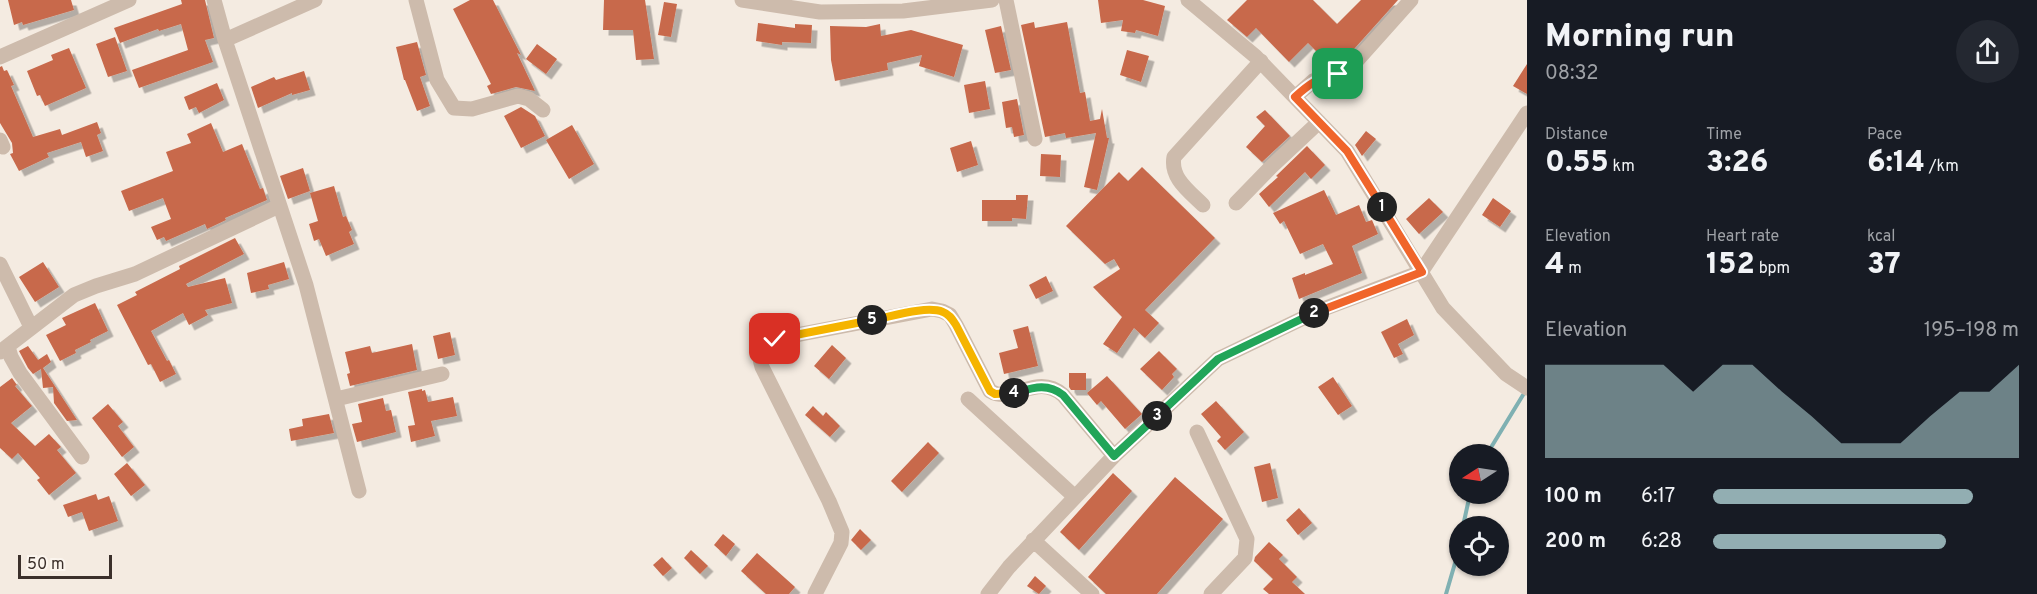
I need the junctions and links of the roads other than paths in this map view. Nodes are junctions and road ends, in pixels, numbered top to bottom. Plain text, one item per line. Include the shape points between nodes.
1 (129, 0) edge
2 (214, 0) edge
3 (315, 0) edge
4 (416, 0) edge
5 (742, 0) edge
6 (992, 0) edge
7 (1006, 0) edge
8 (1188, 0) edge
9 (1411, 0) edge
10 (786, 4) edge
11 (225, 40) junction
12 (0, 57) edge
13 (1261, 61) junction
14 (1295, 97) junction
15 (543, 110) dead end
16 (1527, 113) edge
17 (1319, 122) junction
18 (1035, 139) dead end
19 (1236, 203) dead end
20 (1203, 205) dead end
21 (279, 206) junction
22 (0, 264) edge
23 (1422, 272) junction
24 (31, 327) junction
25 (4, 350) edge
26 (442, 374) dead end
27 (1527, 388) edge
28 (336, 399) junction
29 (968, 399) dead end
30 (1197, 432) dead end
31 (1114, 456) junction
32 (82, 457) dead end
33 (359, 491) dead end
34 (1075, 497) junction
35 (1034, 540) junction
36 (815, 594) edge
37 (988, 594) edge
38 (1092, 594) edge
39 (1211, 594) edge

1 - 12 street
2 - 11 street
3 - 11 street
4 - 15 street via 437,80 454,108 472,109 518,96
5 - 10 street
6 - 10 street via 903,11 820,12
7 - 18 street
8 - 13 street
9 - 14 street via 1352,66 1313,81
11 - 21 street
13 - 14 street
13 - 20 street via 1174,157 1174,171
14 - 17 street
16 - 23 street
17 - 19 street
17 - 23 street via 1347,151
21 - 24 street via 135,274 74,295
21 - 28 street via 306,285
22 - 24 street
23 - 27 street via 1443,308 1506,374
23 - 31 street via 1318,311 1218,359
24 - 25 street
25 - 32 street
26 - 28 street
28 - 33 street
29 - 34 street
30 - 39 street via 1248,539 1245,558
31 - 34 street
31 - 36 street via 1056,389 1034,387 1004,395 990,391 956,325 942,311 932,309 775,339 760,351 762,367 842,532 841,543
34 - 35 street
35 - 37 street
35 - 38 street

